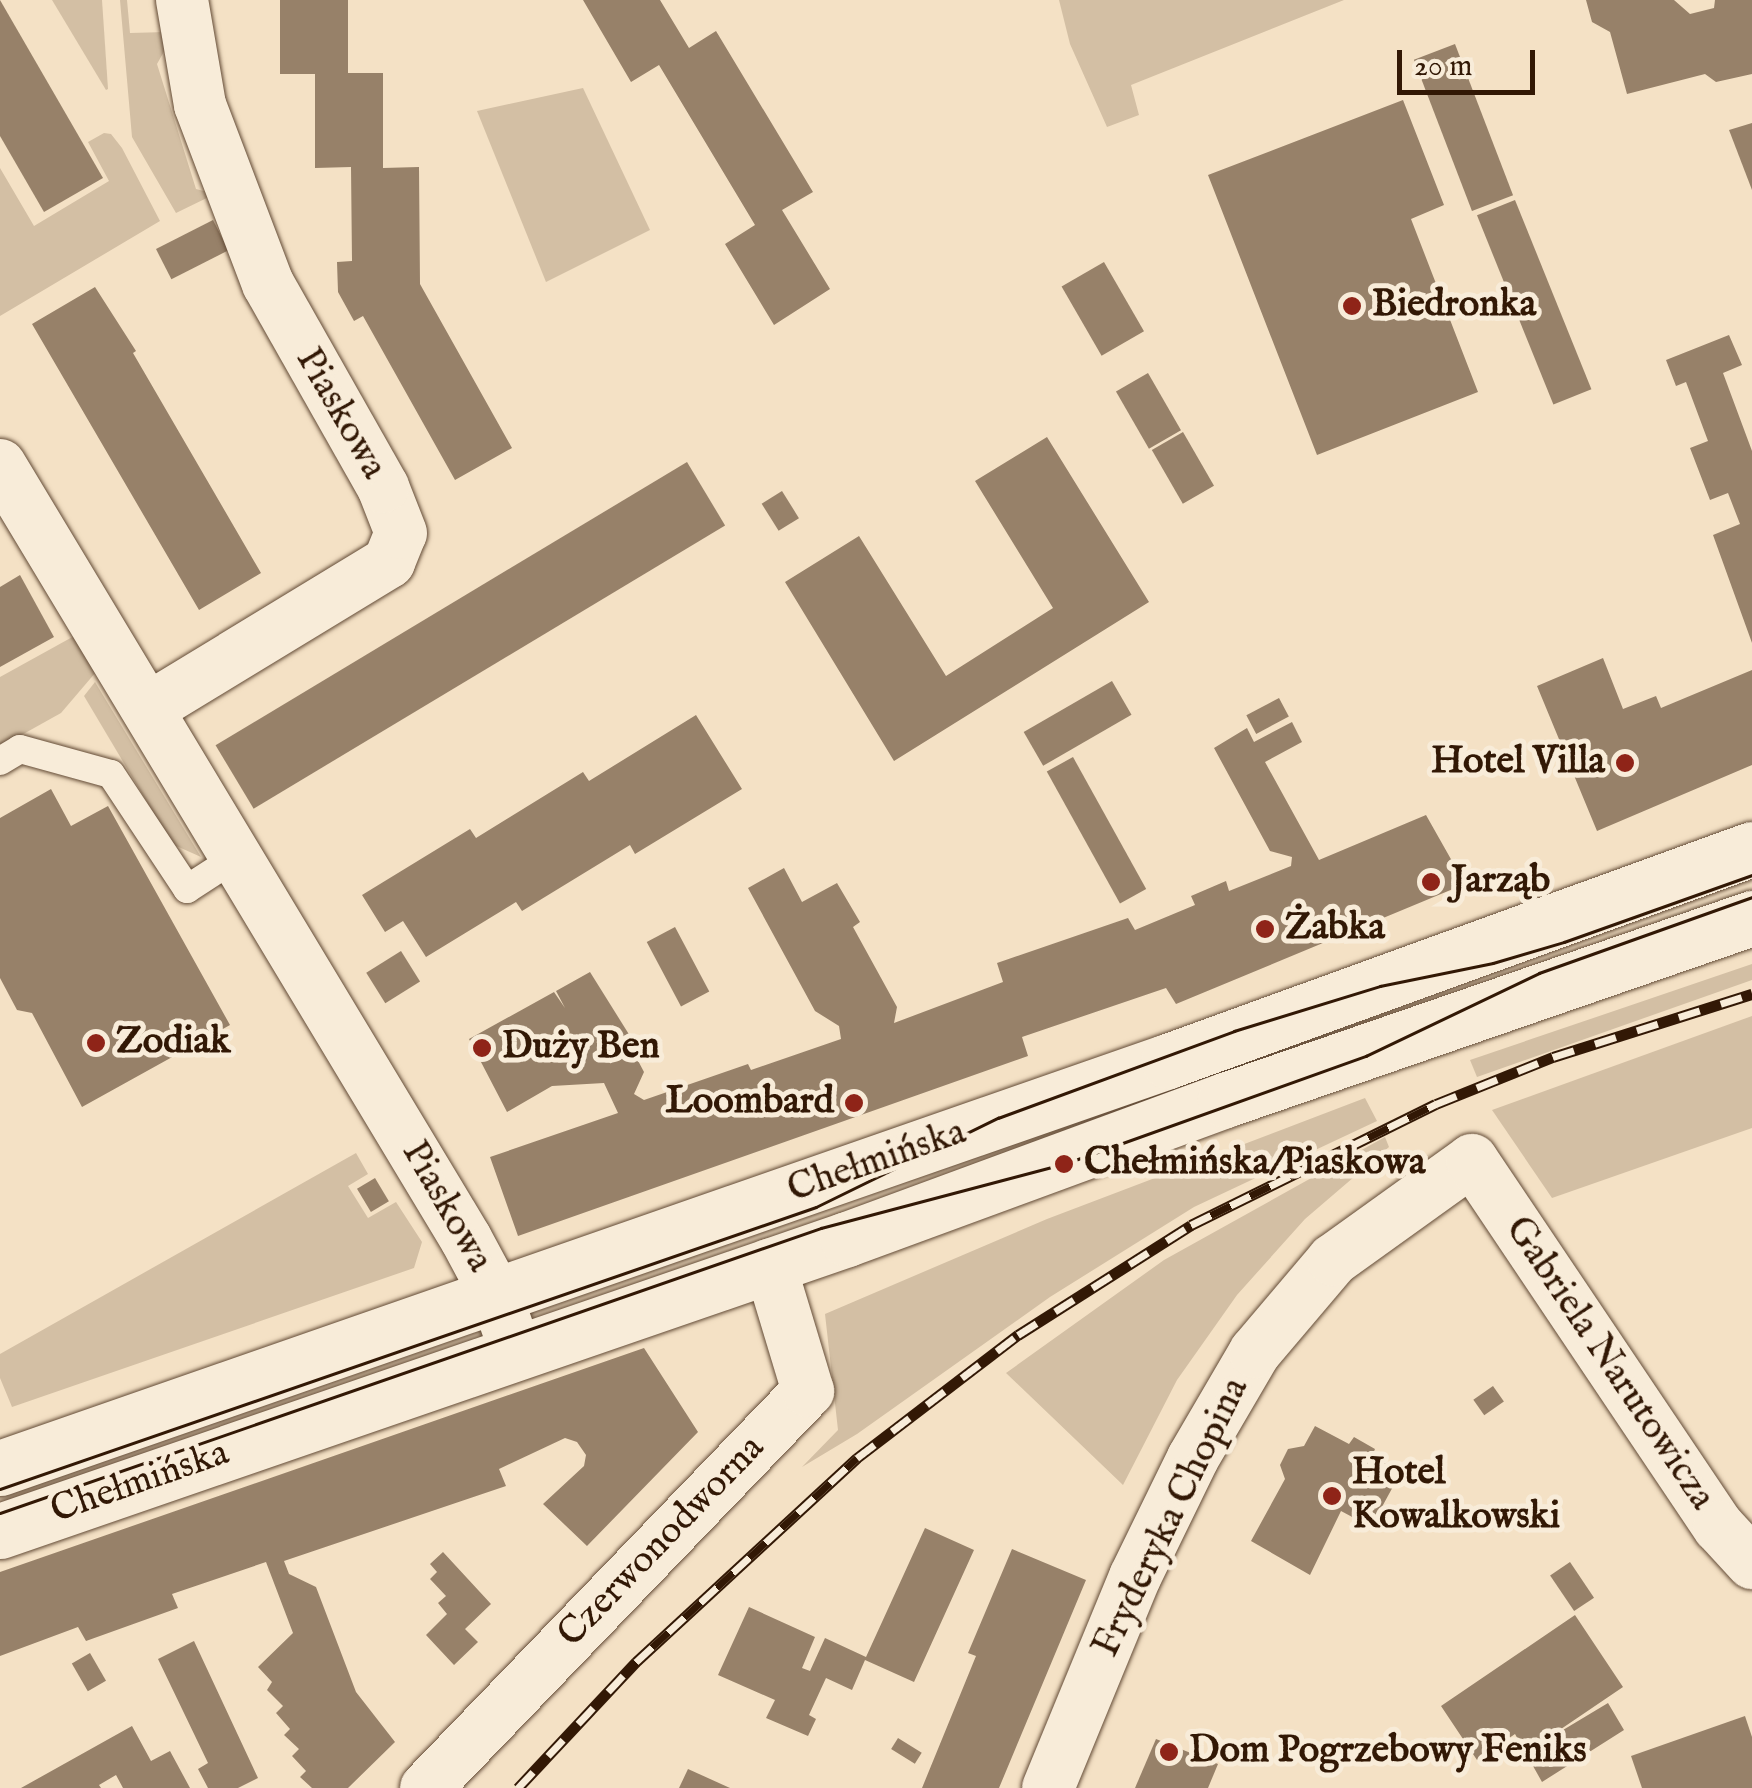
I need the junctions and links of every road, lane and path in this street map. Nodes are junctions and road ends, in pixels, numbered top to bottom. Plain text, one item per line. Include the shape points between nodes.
1 (182, 0) edge
2 (0, 465) edge
3 (149, 708) junction
4 (0, 761) edge
5 (1752, 849) edge
6 (238, 856) junction
7 (1752, 918) edge
8 (1472, 1160) joint
9 (770, 1265) junction
10 (496, 1295) junction
11 (516, 1352) junction
12 (0, 1468) edge
13 (0, 1532) edge
14 (1752, 1563) edge
15 (426, 1788) edge
16 (1048, 1788) edge

1 - 3 street, Piaskowa via 200,105 268,284 383,487 401,532 389,562
2 - 3 street, Piaskowa
3 - 6 street, Piaskowa
4 - 6 lane via 20,749 111,774 187,888
5 - 10 main road, Chełmińska
6 - 10 street, Piaskowa
7 - 9 main road, Chełmińska
8 - 14 street, Gabriela Narutowicza via 1719,1527
8 - 16 street, Fryderyka Chopina via 1333,1260 1255,1352 1135,1577
9 - 11 main road, Chełmińska
9 - 15 street, Czerwonodworna via 808,1391
10 - 11 street, Piaskowa
10 - 12 main road, Chełmińska
11 - 13 main road, Chełmińska

